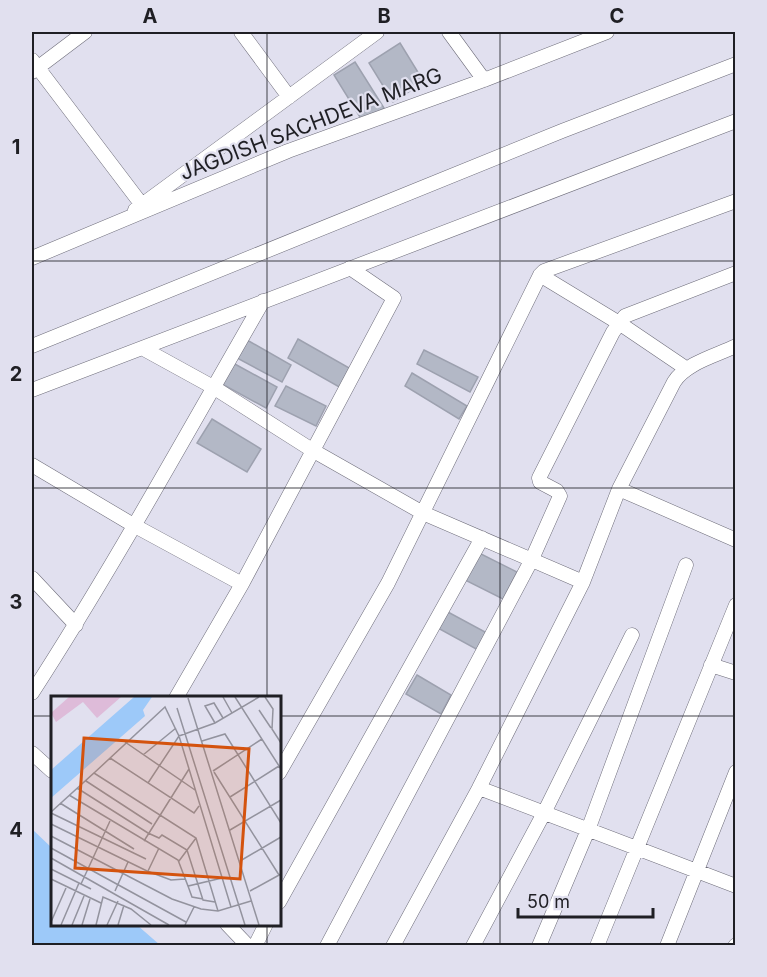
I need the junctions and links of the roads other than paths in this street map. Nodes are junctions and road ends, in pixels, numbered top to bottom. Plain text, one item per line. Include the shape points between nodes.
1 (85, 32) edge
2 (241, 32) edge
3 (377, 32) edge
4 (449, 32) edge
5 (607, 32) edge
6 (735, 64) edge
7 (34, 67) edge
8 (484, 80) junction
9 (289, 97) junction
10 (735, 121) edge
11 (735, 201) edge
12 (142, 205) junction
13 (116, 224) junction
14 (32, 258) edge
15 (350, 268) junction
16 (735, 273) edge
17 (540, 275) junction
18 (263, 301) junction
19 (619, 323) junction
20 (32, 346) edge
21 (735, 346) edge
22 (142, 348) junction
23 (687, 369) junction
24 (213, 387) junction
25 (32, 390) edge
26 (312, 450) junction
27 (32, 465) edge
28 (619, 489) junction
29 (423, 513) junction
30 (135, 526) junction
31 (482, 538) junction
32 (735, 540) edge
33 (532, 559) junction
34 (686, 564) dead end
35 (32, 578) edge
36 (583, 582) junction
37 (242, 584) junction
38 (735, 605) edge
39 (76, 625) junction
40 (632, 635) dead end
41 (711, 665) junction
42 (735, 673) edge
43 (32, 693) edge
44 (177, 696) edge
45 (32, 753) edge
46 (51, 770) edge
47 (280, 771) edge
48 (735, 772) edge
49 (479, 788) junction
50 (544, 813) junction
51 (588, 830) junction
52 (637, 848) junction
53 (696, 871) junction
54 (735, 885) edge
55 (280, 900) edge
56 (229, 926) edge
57 (266, 926) edge
58 (248, 945) edge
59 (255, 945) edge
60 (327, 945) edge
61 (393, 945) edge
62 (473, 945) edge
63 (539, 945) edge
64 (597, 945) edge
65 (666, 945) edge

1 - 7 street
2 - 9 street
3 - 9 street
4 - 8 street
5 - 8 street, JAGDISH SACHDEVA MARG
6 - 20 street
7 - 12 street
8 - 13 street, JAGDISH SACHDEVA MARG via 288,151
9 - 12 street
10 - 15 street
11 - 17 street
12 - 13 street
13 - 14 street, JAGDISH SACHDEVA MARG
15 - 18 street
15 - 26 street via 394,298
16 - 19 street via 626,316
17 - 19 street
17 - 29 street
18 - 22 street
18 - 24 street
19 - 23 street
19 - 33 street via 539,478 560,496
21 - 23 street
22 - 24 street
22 - 25 street
23 - 28 street via 674,382
24 - 26 street
24 - 30 street
26 - 29 street
26 - 37 street
27 - 30 street
28 - 32 street
28 - 36 street
29 - 31 street
29 - 47 street via 388,583
30 - 37 street
30 - 39 street
31 - 33 street
31 - 55 street
33 - 36 street
33 - 60 street
34 - 51 street
35 - 39 street
36 - 49 street
37 - 44 street
38 - 41 street
39 - 43 street
40 - 50 street
41 - 42 street
41 - 52 street
45 - 46 street
48 - 53 street
49 - 50 street
49 - 61 street
50 - 51 street
50 - 62 street
51 - 52 street
51 - 63 street
52 - 53 street
52 - 64 street
53 - 54 street
53 - 65 street
56 - 58 street
57 - 59 street

